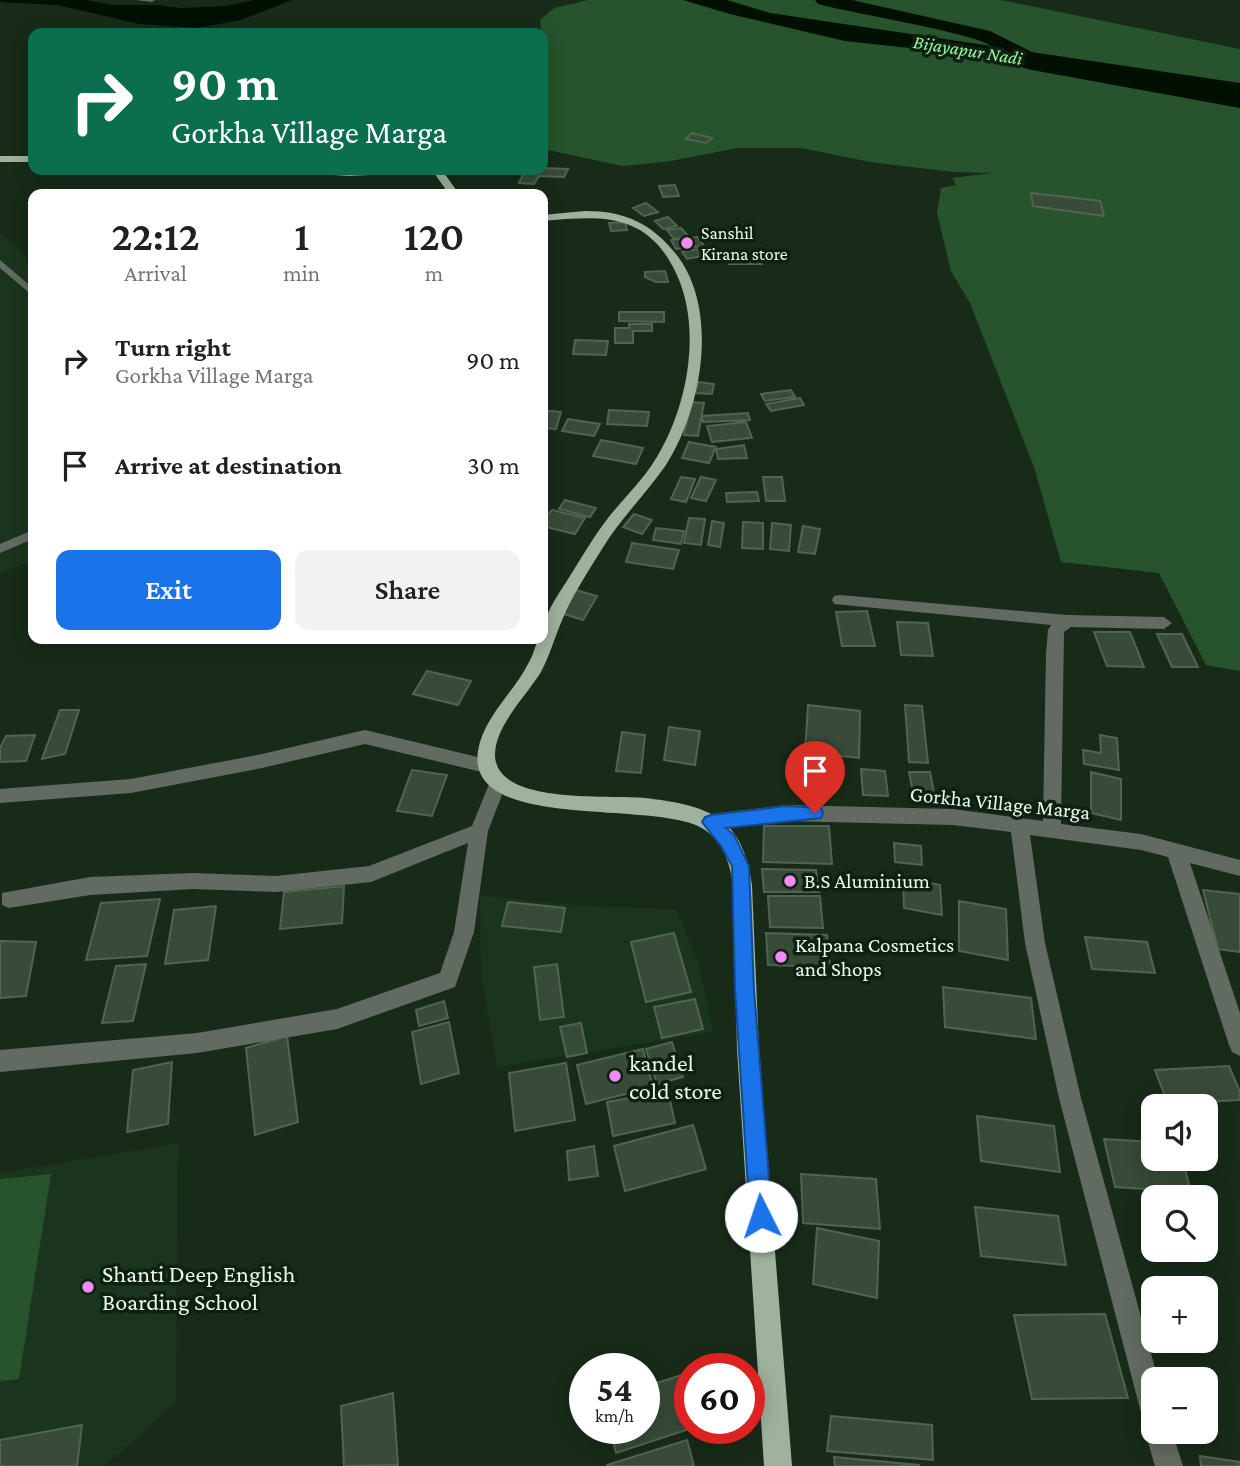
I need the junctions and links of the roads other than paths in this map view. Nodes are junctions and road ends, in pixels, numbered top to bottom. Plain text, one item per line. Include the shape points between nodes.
1 (139, 0) edge
2 (152, 0) edge
3 (0, 159) edge
4 (28, 159) edge
5 (548, 218) edge
6 (0, 263) edge
7 (28, 278) edge
8 (20, 281) junction
9 (28, 288) edge
10 (28, 536) edge
11 (0, 549) edge
12 (840, 600) dead end
13 (1067, 621) junction
14 (1164, 622) dead end
15 (548, 636) edge
16 (545, 644) edge
17 (492, 774) junction
18 (0, 796) edge
19 (711, 822) junction
20 (1019, 824) junction
21 (1052, 830) junction
22 (479, 831) junction
23 (1176, 851) junction
24 (1240, 868) edge
25 (9, 899) dead end
26 (1240, 1045) edge
27 (0, 1060) edge
28 (1142, 1367) edge
29 (1163, 1444) edge
30 (778, 1466) edge
31 (1169, 1466) edge

1 - 2 lane
3 - 4 main road
5 - 15 main road via 627,217 653,232 688,282 697,328 675,438 601,538 564,599
6 - 8 lane
7 - 8 lane
8 - 9 lane
10 - 11 lane
12 - 13 street
13 - 14 street
13 - 21 street via 1056,630 1054,654
16 - 17 main road via 486,752
17 - 18 street via 365,737 131,786
17 - 19 main road via 504,788 528,798 644,805
17 - 22 street
19 - 20 street, Gorkha Village Marga via 815,813
19 - 30 main road via 740,866
20 - 21 street, Gorkha Village Marga
20 - 28 street via 1035,943 1070,1098
21 - 23 street, Gorkha Village Marga
22 - 25 street via 371,874 276,884 193,881 90,886
22 - 27 street via 464,932 448,980 337,1019 197,1044
23 - 24 street, Gorkha Village Marga
23 - 26 street
29 - 31 street

